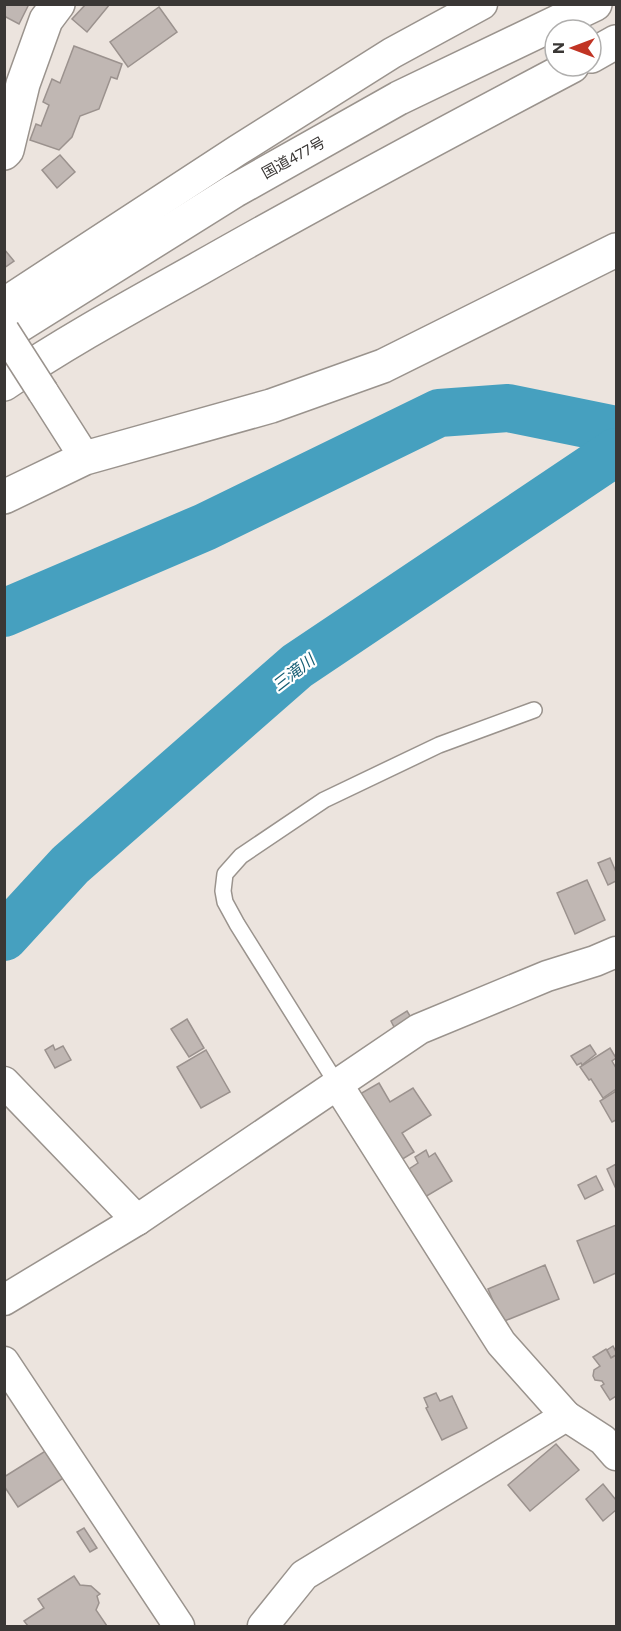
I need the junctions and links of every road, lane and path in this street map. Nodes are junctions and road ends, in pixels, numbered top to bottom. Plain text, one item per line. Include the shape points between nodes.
1 (58, 4) edge
2 (482, 4) edge
3 (544, 4) edge
4 (595, 4) edge
5 (549, 78) edge
6 (399, 98) junction
7 (4, 153) edge
8 (616, 250) edge
9 (4, 303) edge
10 (4, 333) edge
11 (4, 384) edge
12 (85, 458) junction
13 (4, 497) edge
14 (534, 710) dead end
15 (616, 952) edge
16 (4, 1082) edge
17 (337, 1084) junction
18 (137, 1220) junction
19 (4, 1300) edge
20 (4, 1362) edge
21 (566, 1416) junction
22 (616, 1455) edge
23 (179, 1626) edge
24 (263, 1626) edge

1 - 7 main road via 42,31
2 - 9 street via 383,59
3 - 6 main road
4 - 6 main road, 国道477号
5 - 11 main road via 259,235 44,357
6 - 10 main road, 国道477号 via 234,191
8 - 12 main road via 383,366 271,406
10 - 12 street, bridge
12 - 13 main road
14 - 17 lane via 439,745 324,800 241,856 225,874 225,902
15 - 17 street via 419,1029
16 - 18 street
17 - 18 street
17 - 21 street via 501,1343
18 - 19 street
20 - 23 street
21 - 22 street via 603,1440
21 - 24 street via 304,1575

